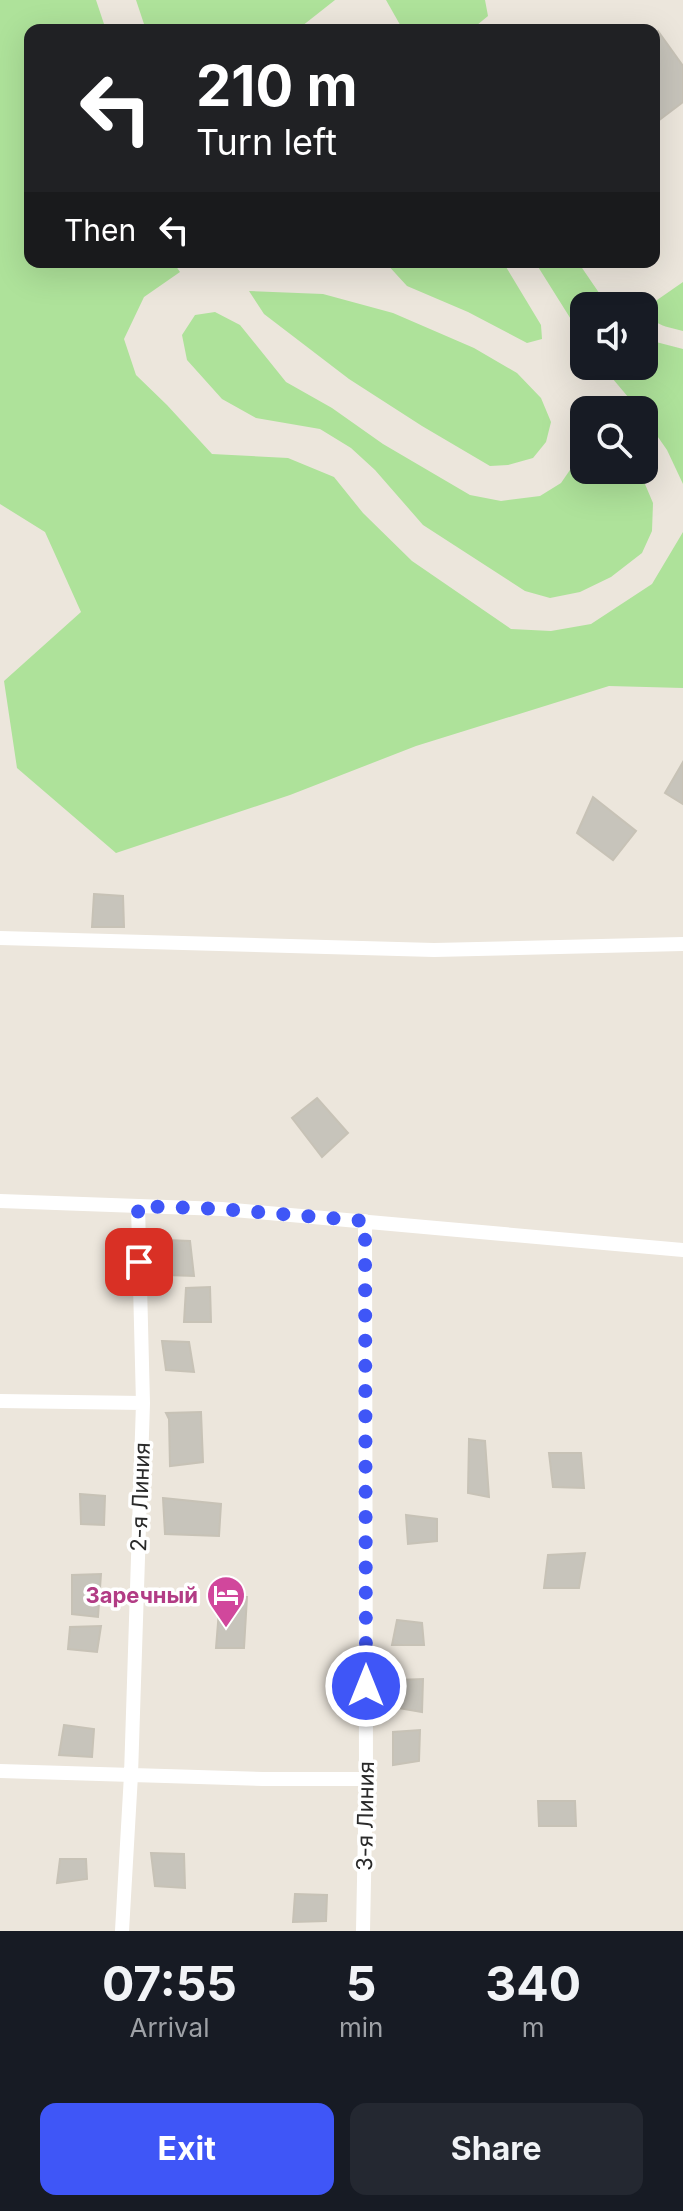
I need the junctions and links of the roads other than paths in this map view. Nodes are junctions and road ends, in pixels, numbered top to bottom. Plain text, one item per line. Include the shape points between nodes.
1 (0, 938) edge
2 (683, 944) edge
3 (0, 1201) edge
4 (138, 1206) junction
5 (365, 1221) junction
6 (683, 1250) edge
7 (0, 1401) edge
8 (143, 1403) junction
9 (0, 1771) edge
10 (131, 1775) junction
11 (366, 1779) junction
12 (122, 1931) edge
13 (363, 1931) edge

1 - 2 street via 434,950
3 - 4 street
4 - 5 street
4 - 8 street, 2-я Линия
5 - 6 street
5 - 11 street, 3-я Линия
7 - 8 street
8 - 10 street, 2-я Линия
9 - 10 street
10 - 11 street
10 - 12 street, 2-я Линия
11 - 13 street, 3-я Линия

